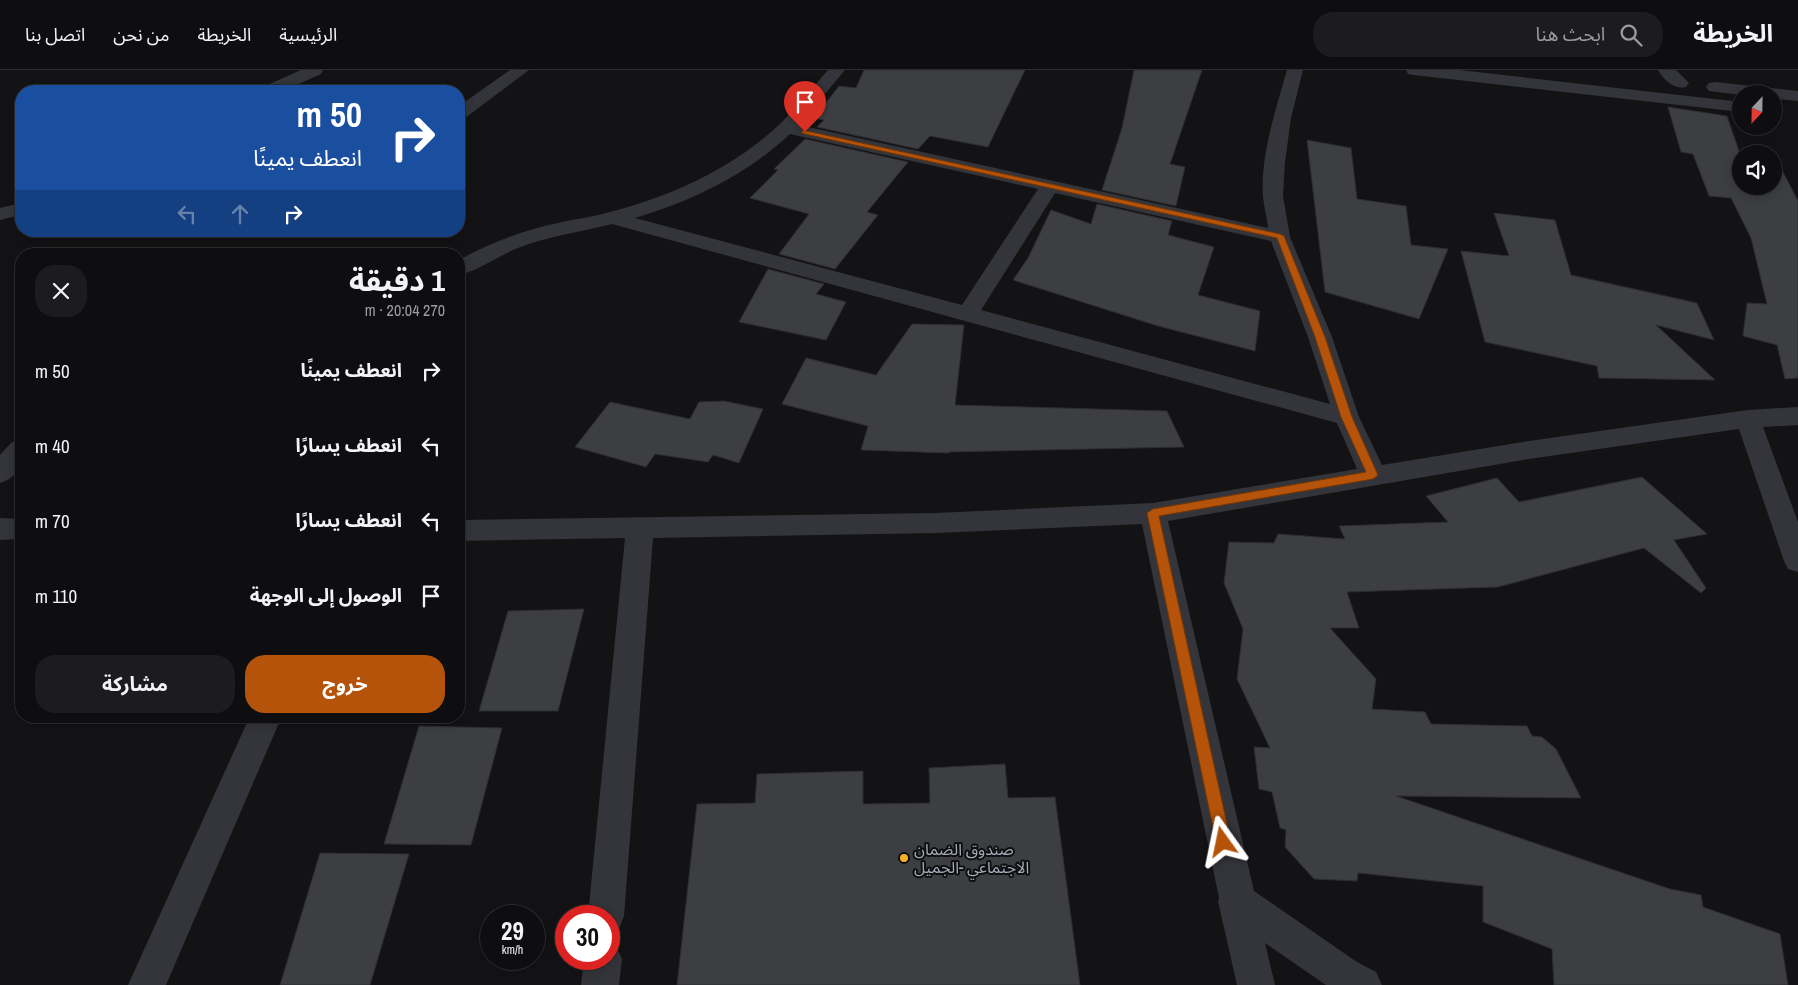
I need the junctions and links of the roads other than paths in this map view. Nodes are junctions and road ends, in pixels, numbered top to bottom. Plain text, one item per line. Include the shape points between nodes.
1 (314, 70) edge
2 (521, 70) edge
3 (836, 70) edge
4 (1295, 70) edge
5 (1414, 70) edge
6 (1557, 70) edge
7 (1666, 70) edge
8 (1680, 84) junction
9 (282, 85) edge
10 (1794, 104) edge
11 (1732, 106) edge
12 (1782, 108) edge
13 (465, 110) edge
14 (786, 128) junction
15 (1050, 186) junction
16 (15, 210) edge
17 (0, 214) edge
18 (612, 218) junction
19 (1280, 236) junction
20 (465, 265) edge
21 (967, 314) junction
22 (1798, 416) edge
23 (1346, 417) junction
24 (1748, 419) junction
25 (15, 455) edge
26 (0, 473) edge
27 (1373, 475) junction
28 (1153, 513) junction
29 (640, 526) junction
30 (0, 529) edge
31 (15, 529) edge
32 (465, 530) edge
33 (1798, 561) edge
34 (263, 723) edge
35 (1236, 900) junction
36 (607, 905) edge
37 (602, 970) edge
38 (147, 985) edge
39 (600, 985) edge
40 (1256, 985) edge
41 (1363, 985) edge

1 - 9 street
2 - 13 street
3 - 14 street
4 - 19 street via 1282,118 1276,162 1273,196
5 - 11 street
6 - 8 street
7 - 8 street
8 - 10 street
10 - 12 street
14 - 15 street
14 - 18 street via 728,173 655,205
15 - 19 street
15 - 21 street
16 - 17 street
18 - 20 street via 542,233
18 - 21 street
19 - 23 street via 1320,337
21 - 23 street
22 - 24 street
23 - 27 street
24 - 27 street
24 - 33 street
25 - 26 street
27 - 28 street
28 - 29 street via 936,523
28 - 35 street
29 - 32 street
29 - 36 street
30 - 31 street
34 - 38 street
35 - 40 street
35 - 41 street
37 - 39 street

